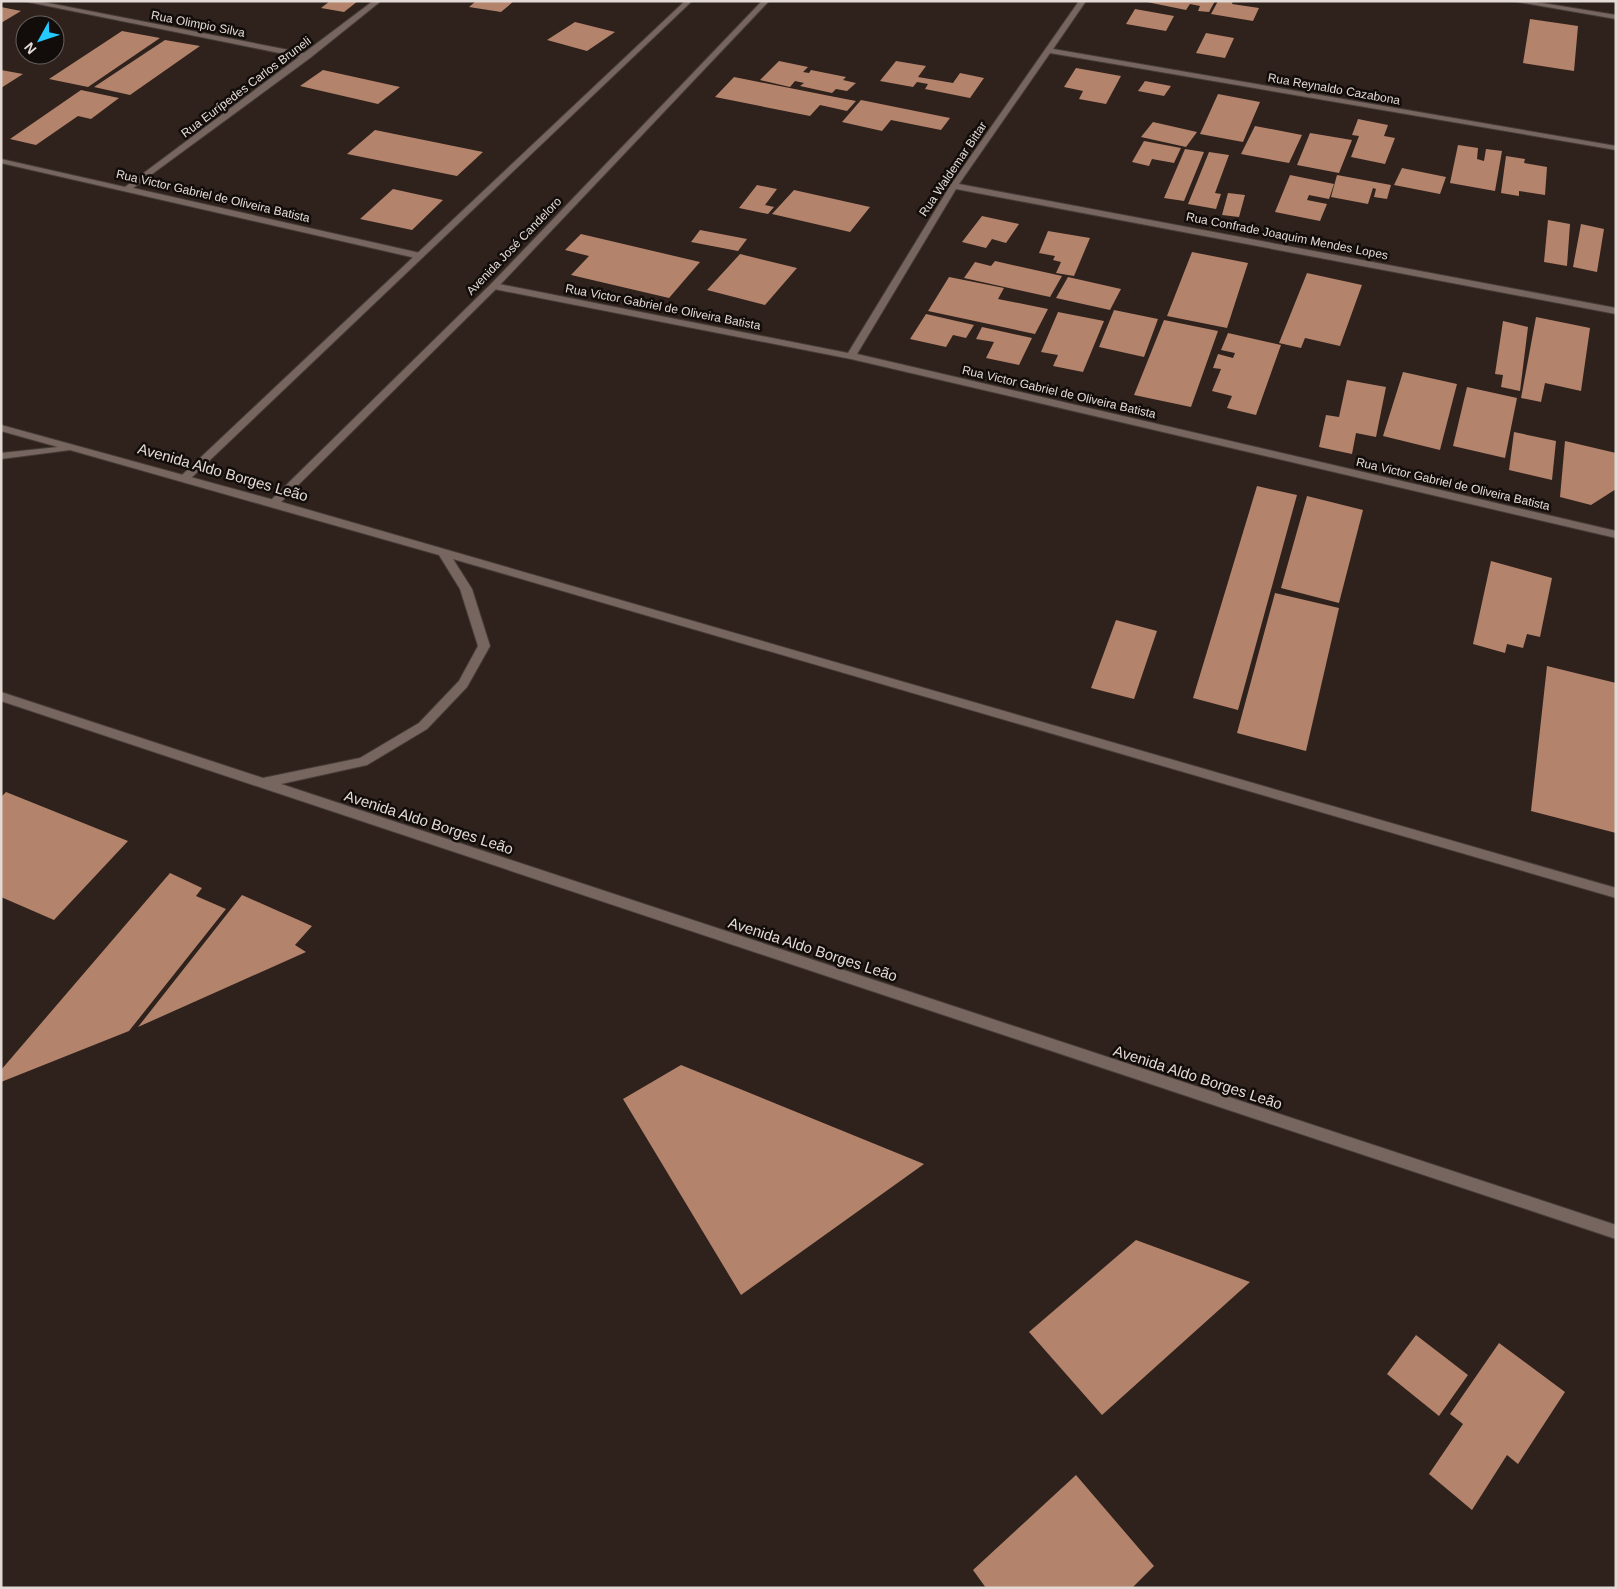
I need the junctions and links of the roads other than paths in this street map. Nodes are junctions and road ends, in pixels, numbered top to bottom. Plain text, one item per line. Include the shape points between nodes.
1 (26, 1) edge
2 (378, 1) edge
3 (689, 1) edge
4 (766, 1) edge
5 (1083, 1) edge
6 (1515, 1) edge
7 (1616, 17) edge
8 (1049, 51) junction
9 (307, 56) junction
10 (1616, 148) edge
11 (1, 161) edge
12 (954, 186) junction
13 (127, 190) junction
14 (420, 256) junction
15 (494, 286) junction
16 (1616, 311) edge
17 (851, 356) junction
18 (1, 428) edge
19 (73, 448) junction
20 (1, 456) edge
21 (185, 478) junction
22 (274, 503) junction
23 (1615, 534) edge
24 (443, 552) junction
25 (1, 696) edge
26 (262, 783) junction
27 (1616, 893) edge
28 (1616, 1232) edge

1 - 9 street, Rua Olimpio Silva
2 - 9 street, Rua Eurípedes Carlos Bruneli
3 - 14 street
4 - 15 street, Avenida José Candeloro
5 - 8 street, Rua Waldemar Bittar
6 - 7 street
8 - 10 street, Rua Reynaldo Cazabona
8 - 12 street, Rua Waldemar Bittar
9 - 13 street, Rua Eurípedes Carlos Bruneli
11 - 13 street, Rua Victor Gabriel de Oliveira Batista
12 - 16 street, Rua Confrade Joaquim Mendes Lopes
12 - 17 street, Rua Waldemar Bittar
13 - 14 street, Rua Victor Gabriel de Oliveira Batista
14 - 21 street
15 - 17 street, Rua Victor Gabriel de Oliveira Batista
15 - 22 street, Avenida José Candeloro
17 - 23 street, Rua Victor Gabriel de Oliveira Batista
18 - 19 street, Avenida Aldo Borges Leão
19 - 20 street
19 - 21 street, Avenida Aldo Borges Leão
21 - 22 street, Avenida Aldo Borges Leão
22 - 24 street, Avenida Aldo Borges Leão
24 - 26 street via 466,589 484,646 463,684 423,726 363,762
24 - 27 street, Avenida Aldo Borges Leão
25 - 26 street, Avenida Aldo Borges Leão
26 - 28 street, Avenida Aldo Borges Leão

